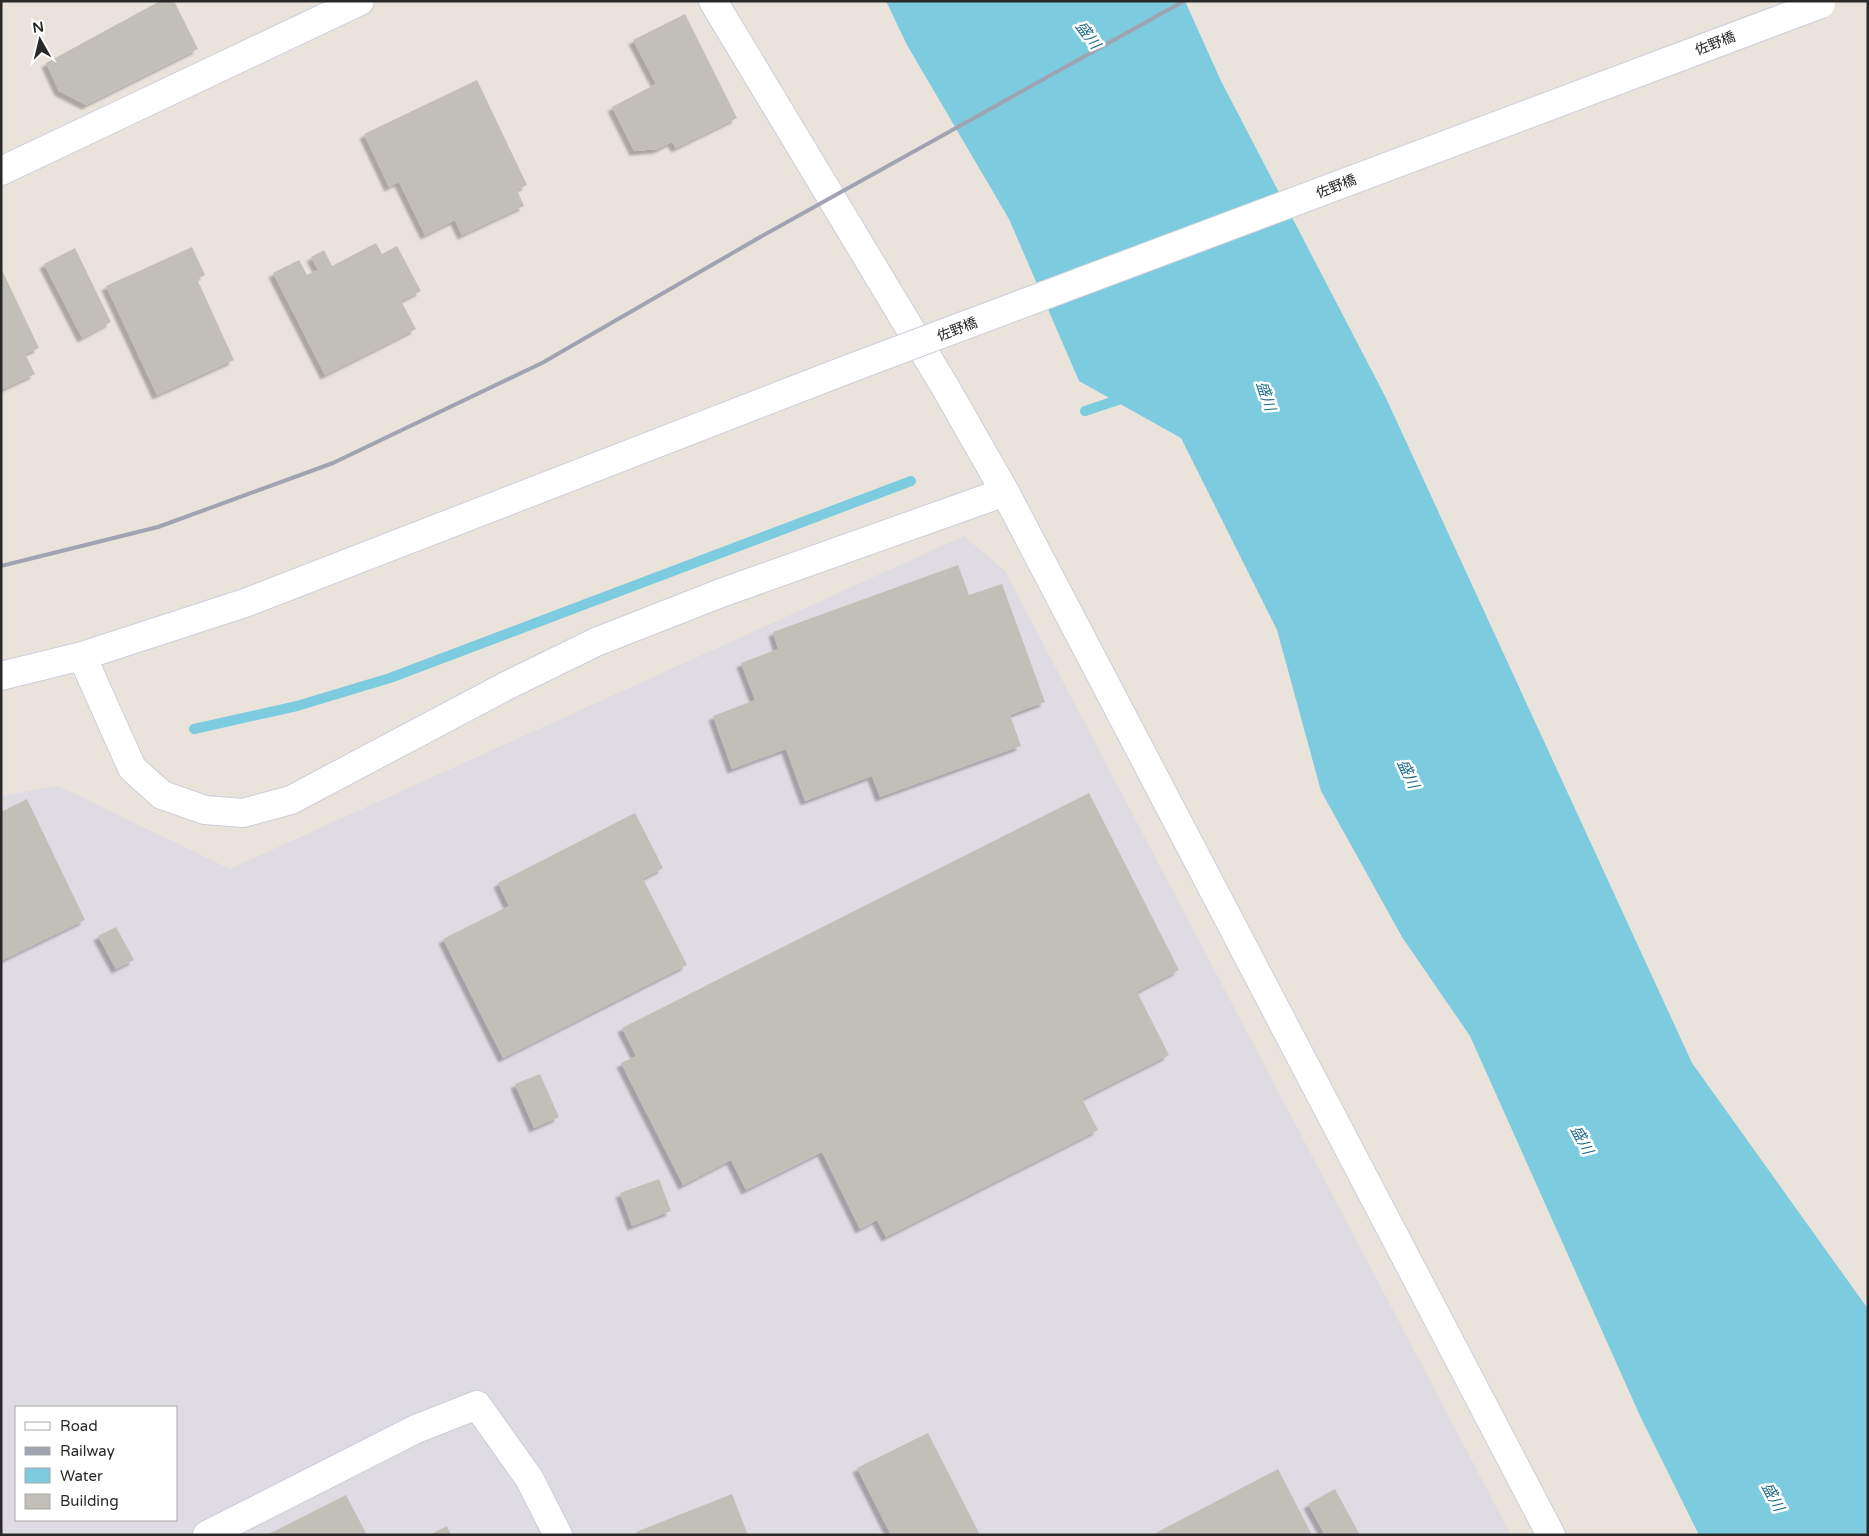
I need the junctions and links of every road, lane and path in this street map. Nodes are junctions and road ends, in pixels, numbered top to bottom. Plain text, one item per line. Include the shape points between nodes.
1 (360, 1) edge
2 (713, 1) edge
3 (1824, 2) edge
4 (1, 171) edge
5 (1005, 492) junction
6 (82, 656) junction
7 (1, 676) edge
8 (207, 1535) edge
9 (558, 1535) edge
10 (1551, 1535) edge

1 - 4 street
2 - 5 street
3 - 6 street, 佐野橋, bridge via 851,368 245,603
5 - 6 street via 721,593 596,642 292,800 243,813 205,810 162,795 132,768
5 - 10 street
6 - 7 street, 佐野橋
8 - 9 street via 416,1429 477,1404 529,1478

